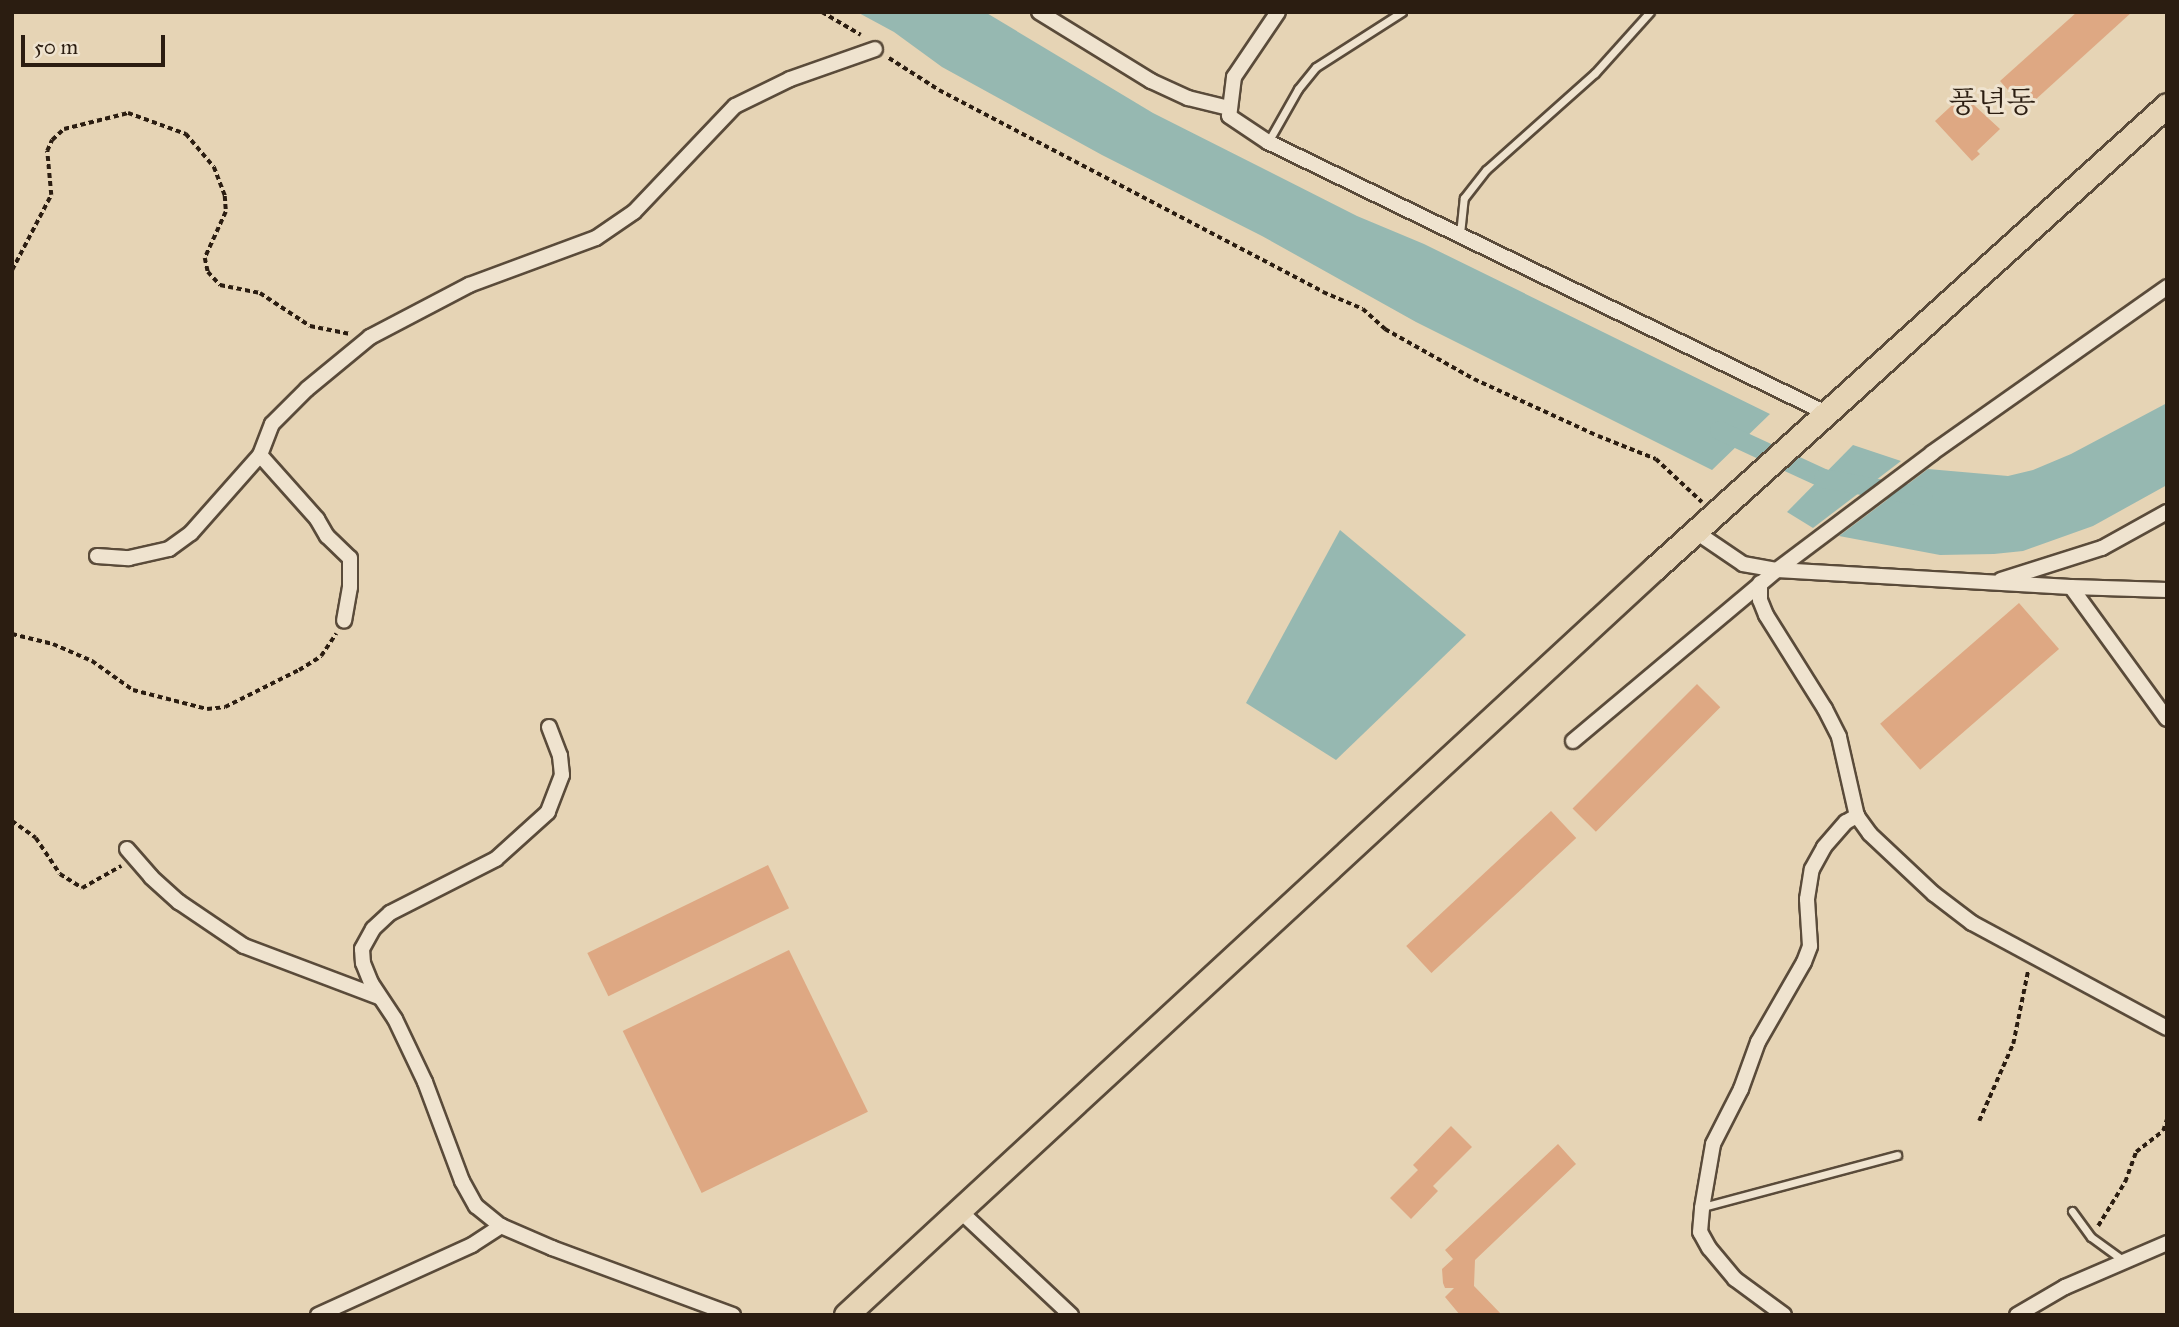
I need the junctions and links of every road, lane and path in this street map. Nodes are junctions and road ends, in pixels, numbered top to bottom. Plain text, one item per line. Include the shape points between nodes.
1 (822, 12) edge
2 (1039, 12) edge
3 (1278, 12) edge
4 (1402, 12) edge
5 (1650, 12) edge
6 (875, 49) junction
7 (2167, 105) edge
8 (1229, 108) junction
9 (1268, 142) junction
10 (1460, 235) junction
11 (12, 270) edge
12 (2167, 287) edge
13 (387, 329) junction
14 (1826, 413) junction
15 (260, 455) junction
16 (2167, 512) edge
17 (1715, 516) junction
18 (1696, 532) junction
19 (97, 556) dead end
20 (1777, 570) junction
21 (1760, 583) junction
22 (1990, 583) junction
23 (2071, 587) junction
24 (2167, 590) edge
25 (344, 620) joint
26 (12, 634) edge
27 (2167, 719) edge
28 (549, 727) dead end
29 (1573, 741) dead end
30 (1857, 816) junction
31 (12, 821) edge
32 (131, 854) joint
33 (2031, 955) junction
34 (380, 998) junction
35 (2167, 1028) edge
36 (2167, 1119) edge
37 (1979, 1121) dead end
38 (1897, 1155) dead end
39 (1702, 1208) junction
40 (960, 1210) junction
41 (2072, 1211) dead end
42 (501, 1226) junction
43 (2091, 1237) junction
44 (2167, 1243) edge
45 (2125, 1261) junction
46 (317, 1315) edge
47 (733, 1315) edge
48 (846, 1315) edge
49 (1071, 1315) edge
50 (1784, 1315) edge
51 (2017, 1315) edge

1 - 6 path
2 - 8 street via 1151,81 1188,98
3 - 8 street via 1234,77
4 - 9 lane via 1316,67
5 - 10 lane via 1594,73 1486,170 1464,198
6 - 13 street via 790,79 735,106 634,212 596,238 469,285
6 - 17 path via 939,90 1363,309 1385,329 1474,379 1656,459
7 - 14 main road
8 - 9 street via 1229,116
9 - 10 street
10 - 14 street
11 - 13 path via 51,195 47,151 52,140 65,130 128,113 186,134 215,167 226,212 205,258 208,272 220,285 260,293 310,326 355,334
12 - 20 street via 1932,453
13 - 15 street via 370,337 307,389 272,424
14 - 17 main road
15 - 19 street via 209,515 169,549 129,558
15 - 25 street via 350,558
16 - 22 street via 2102,548
17 - 18 main road
18 - 20 street via 1744,564
18 - 40 main road
20 - 21 street
20 - 22 street
21 - 29 street
21 - 30 street via 1766,615 1839,737
22 - 23 street
23 - 24 street
23 - 27 street
25 - 26 path via 321,656 225,707 207,709 133,690 92,661 53,644
28 - 34 street via 562,775 548,812 496,859 390,913 373,929 362,948
30 - 33 street via 1934,894
30 - 39 street via 1831,839 1812,869 1807,899 1810,946 1758,1042 1713,1144
31 - 32 path via 36,838 60,874 82,888
32 - 34 street via 179,902 244,946
33 - 35 street
33 - 37 path via 2013,1044
34 - 42 street via 425,1082 462,1181 476,1206
36 - 43 path via 2163,1131 2136,1152 2125,1182
38 - 39 lane
39 - 50 street via 1700,1232 1709,1248 1735,1279
40 - 48 main road
40 - 49 street
41 - 43 lane
42 - 46 street via 472,1245
42 - 47 street
43 - 45 lane
44 - 45 street
45 - 51 street via 2065,1287

